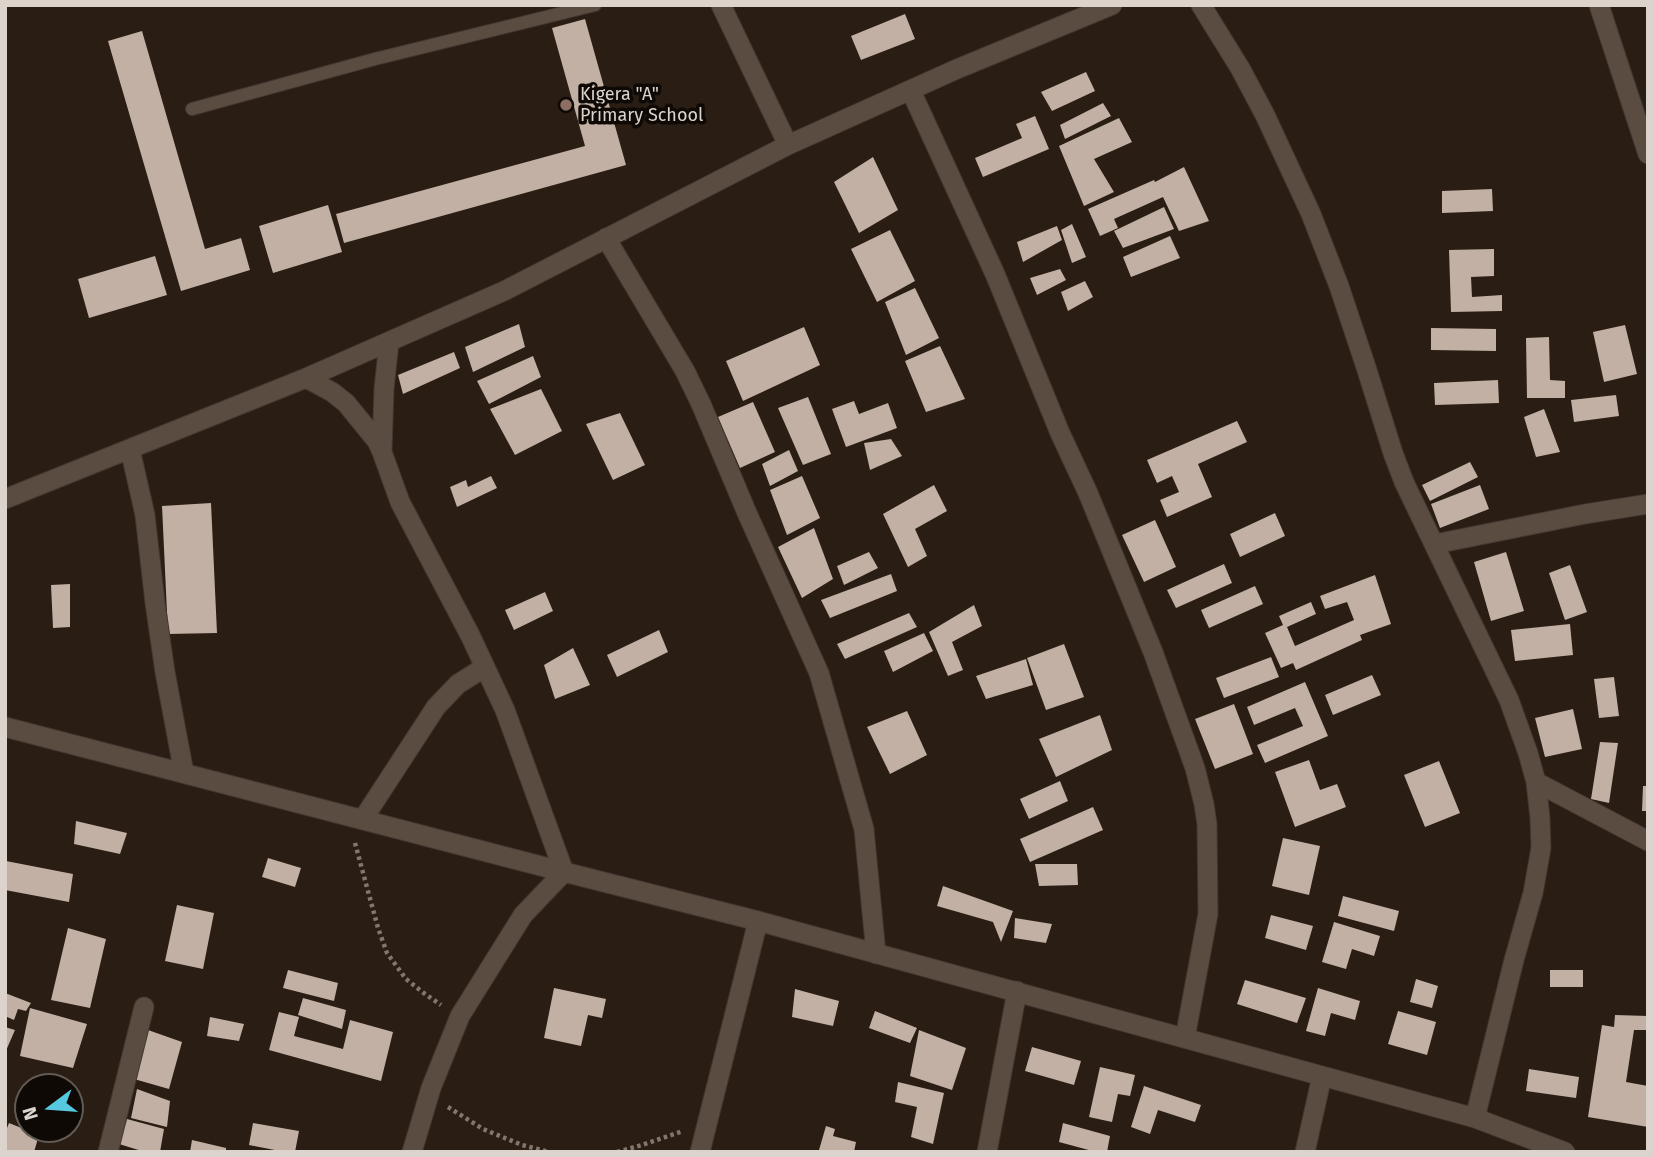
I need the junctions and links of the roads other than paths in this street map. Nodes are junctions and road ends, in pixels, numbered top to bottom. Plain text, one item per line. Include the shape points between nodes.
1 (595, 5) edge
2 (721, 5) edge
3 (1112, 5) edge
4 (1201, 5) edge
5 (1599, 5) edge
6 (1082, 10) edge
7 (911, 91) junction
8 (192, 109) dead end
9 (788, 145) junction
10 (1648, 154) edge
11 (606, 238) junction
12 (389, 342) junction
13 (306, 378) junction
14 (130, 449) junction
15 (382, 452) junction
16 (5, 499) edge
17 (1648, 504) edge
18 (1435, 544) junction
19 (485, 667) junction
20 (5, 727) edge
21 (184, 773) junction
22 (1536, 782) junction
23 (363, 819) junction
24 (1648, 841) edge
25 (564, 872) junction
26 (758, 921) junction
27 (876, 954) junction
28 (1017, 991) junction
29 (144, 1007) dead end
30 (1185, 1038) junction
31 (1322, 1076) junction
32 (1475, 1118) junction
33 (108, 1152) edge
34 (412, 1152) edge
35 (700, 1152) edge
36 (987, 1152) edge
37 (1305, 1152) edge
38 (1564, 1152) edge

1 - 8 lane
2 - 9 street
3 - 6 street
4 - 18 street via 1265,114 1302,192 1339,286 1393,453
5 - 10 street
6 - 7 street
7 - 9 street
7 - 30 street via 1088,494 1195,768 1207,824 1208,914
9 - 11 street
11 - 12 street via 505,291
11 - 27 street via 685,371 819,673 864,829
12 - 13 street
12 - 15 street
13 - 14 street
13 - 15 street via 346,403
14 - 16 street
14 - 21 street via 145,516 163,660
15 - 19 street via 400,502
17 - 18 street
18 - 22 street via 1509,700
19 - 23 street via 458,684 436,707
19 - 25 street
20 - 21 street
21 - 23 street
22 - 24 street
22 - 32 street via 1541,848 1533,893
23 - 25 street
25 - 26 street
25 - 34 street via 523,915 460,1016
26 - 27 street
26 - 35 street
27 - 28 street
28 - 30 street
28 - 36 street
29 - 33 street
30 - 31 street
31 - 32 street
31 - 37 street
32 - 38 street

